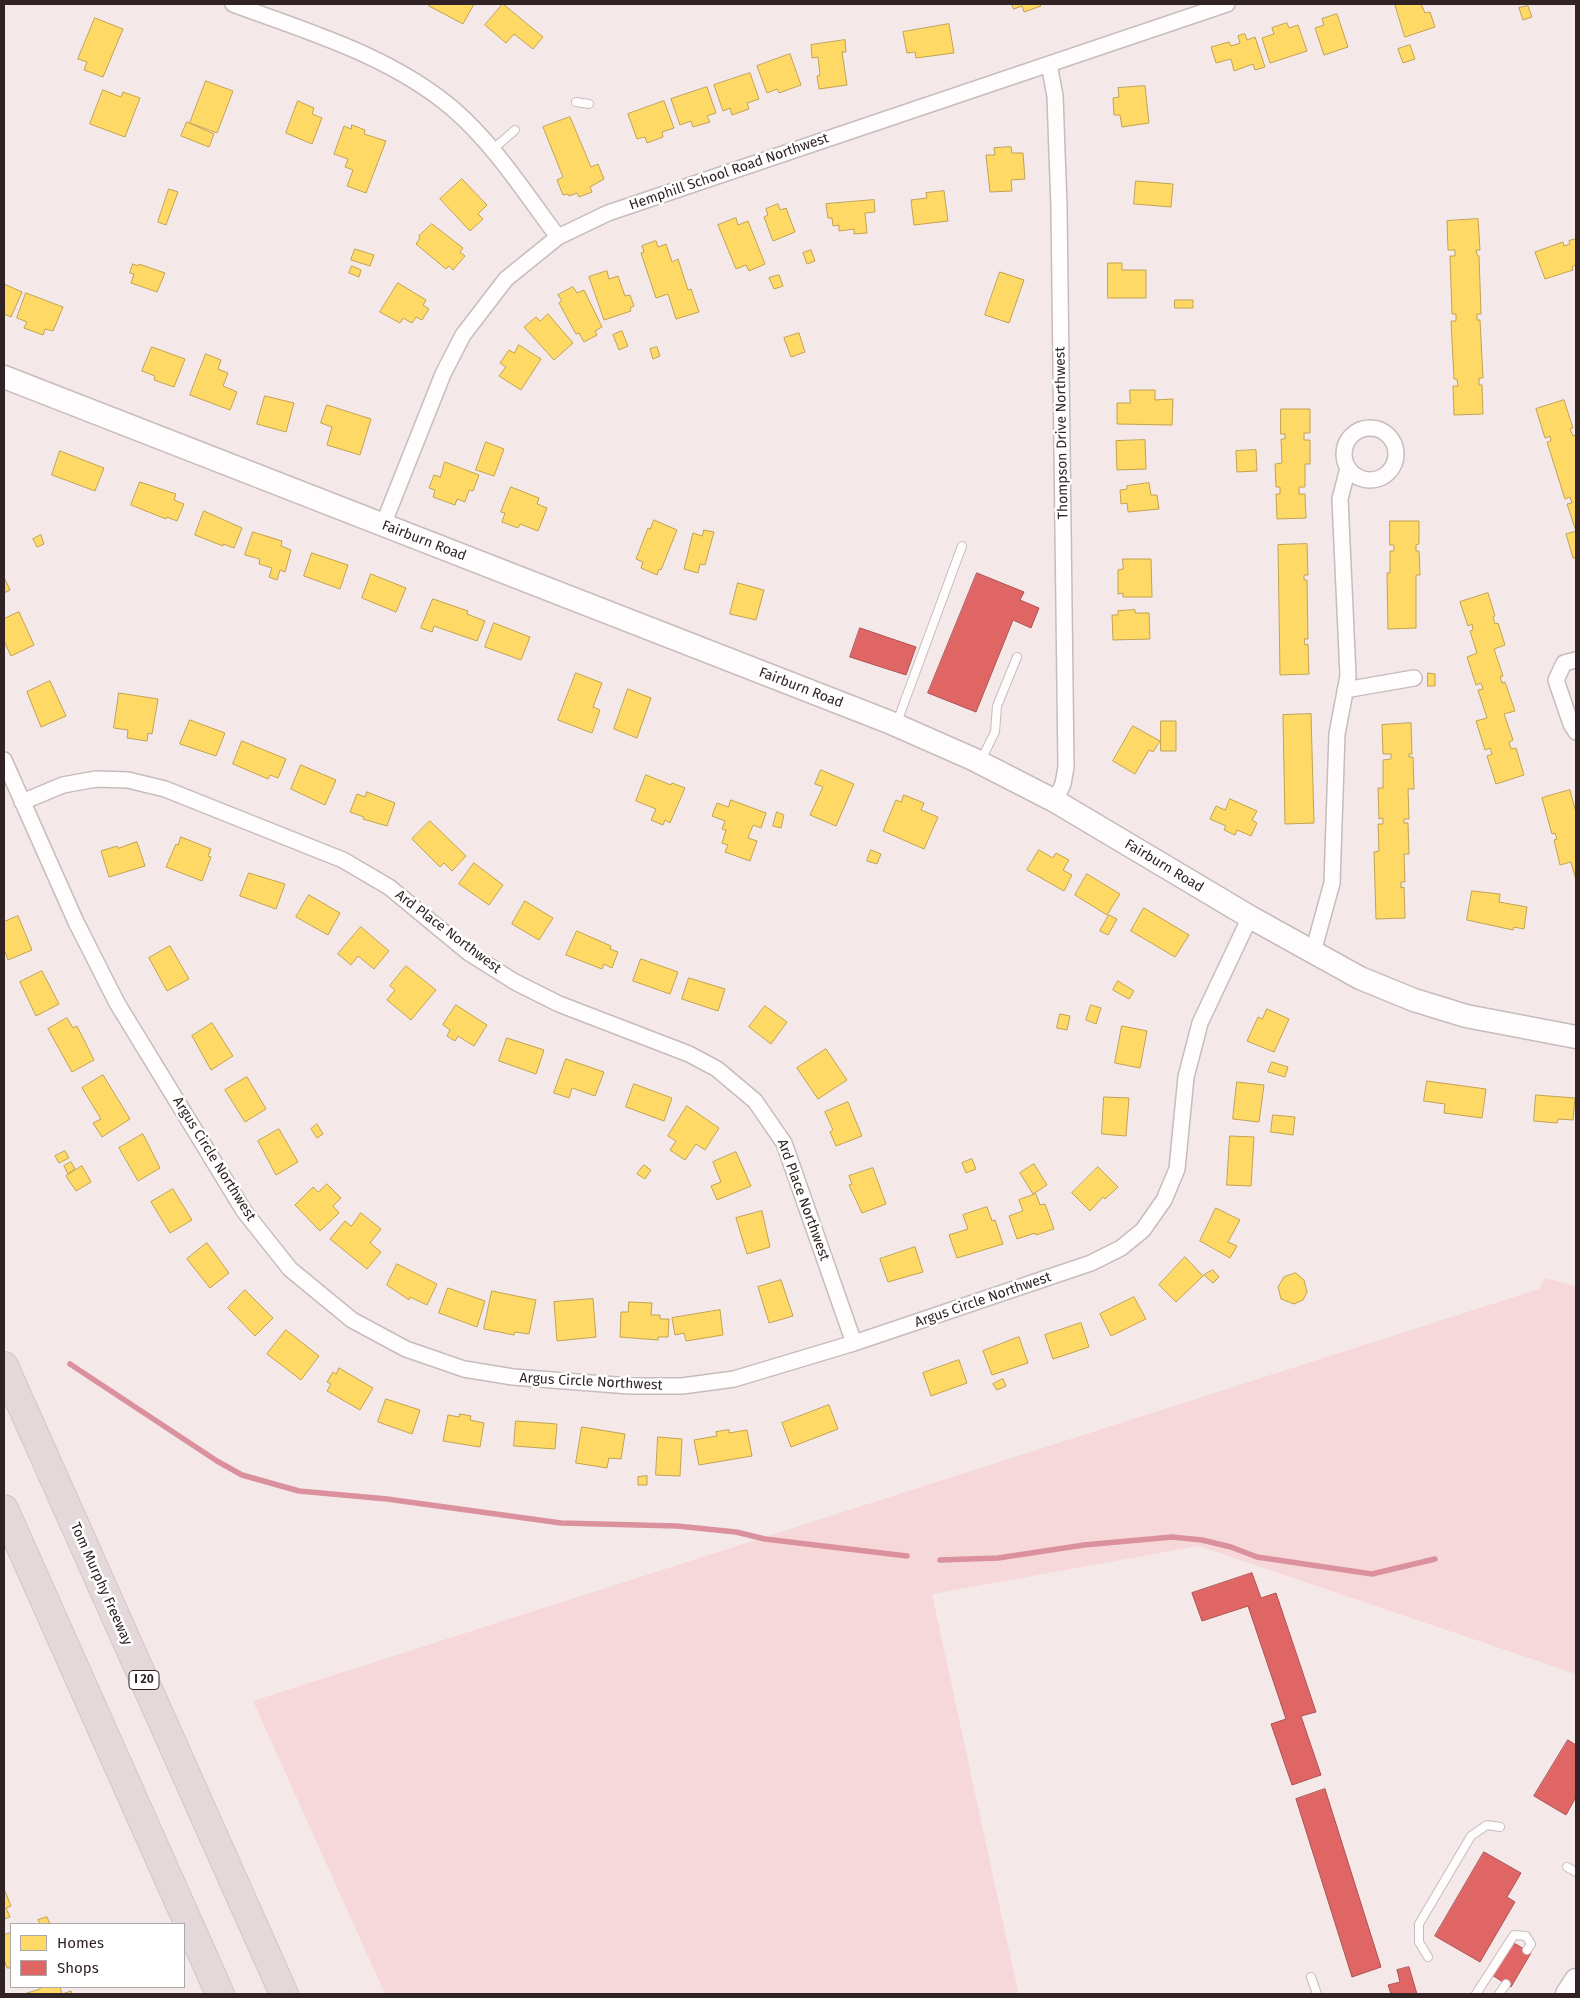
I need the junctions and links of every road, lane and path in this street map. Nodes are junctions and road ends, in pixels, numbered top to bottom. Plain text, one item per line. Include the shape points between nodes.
1 (233, 4) edge
2 (1227, 4) edge
3 (1048, 64) junction
4 (576, 102) dead end
5 (589, 104) dead end
6 (515, 130) dead end
7 (492, 150) junction
8 (558, 237) junction
9 (4, 377) edge
10 (1348, 468) dead end
11 (383, 525) junction
12 (962, 546) dead end
13 (1017, 657) dead end
14 (1576, 660) edge
15 (1414, 678) dead end
16 (1345, 690) junction
17 (896, 725) junction
18 (1576, 732) edge
19 (4, 760) edge
20 (980, 762) junction
21 (1055, 800) junction
22 (22, 802) junction
23 (1250, 917) junction
24 (1313, 952) junction
25 (1576, 1037) edge
26 (854, 1343) junction
27 (4, 1366) edge
28 (4, 1508) edge
29 (1500, 1826) dead end
30 (1567, 1867) dead end
31 (1576, 1872) edge
32 (1527, 1950) dead end
33 (1428, 1957) dead end
34 (1311, 1977) dead end
35 (1576, 1980) edge
36 (1506, 1984) dead end
37 (220, 1994) edge
38 (284, 1994) edge
39 (1317, 1994) edge
40 (1476, 1994) edge
41 (1500, 1994) edge
42 (1567, 1994) edge

1 - 7 street via 360,51 418,82 452,108
2 - 3 street, Hemphill School Road Northwest
3 - 8 street, Hemphill School Road Northwest via 608,213
3 - 21 street, Thompson Drive Northwest via 1055,96 1059,207 1066,767 1063,784
4 - 5 lane
6 - 7 lane
7 - 8 street
8 - 11 street, Hemphill School Road Northwest via 506,279 463,334 443,374
9 - 11 street, Fairburn Road
10 - 16 street via 1340,499 1348,676
11 - 17 street, Fairburn Road
12 - 17 lane
13 - 20 lane via 996,706 994,732
14 - 18 street via 1564,663 1556,680
15 - 16 street
16 - 24 street via 1337,734 1332,883
17 - 20 street, Fairburn Road
19 - 22 street, Argus Circle Northwest
20 - 21 street, Fairburn Road
21 - 23 street, Fairburn Road
22 - 26 street, Ard Place Northwest via 64,785 96,779 128,780 165,789 343,860 389,888 470,953 515,982 559,1004 689,1054 717,1069 755,1101 784,1143
22 - 26 street, Argus Circle Northwest via 117,1003 244,1211 290,1269 352,1320 406,1349 464,1369 513,1377 630,1386 682,1386 734,1379
23 - 24 street, Fairburn Road
23 - 26 street, Argus Circle Northwest via 1200,1023 1186,1077 1177,1169 1164,1200 1143,1230 1121,1248 1091,1264
24 - 25 street, Fairburn Road via 1360,978 1414,1000 1466,1016
27 - 38 highway, Tom Murphy Freeway / I 20
28 - 37 highway
29 - 33 lane via 1487,1825 1471,1836 1419,1924 1419,1942
30 - 31 lane
32 - 40 lane via 1531,1944 1526,1936 1514,1935
34 - 39 lane
35 - 42 street
36 - 41 lane

